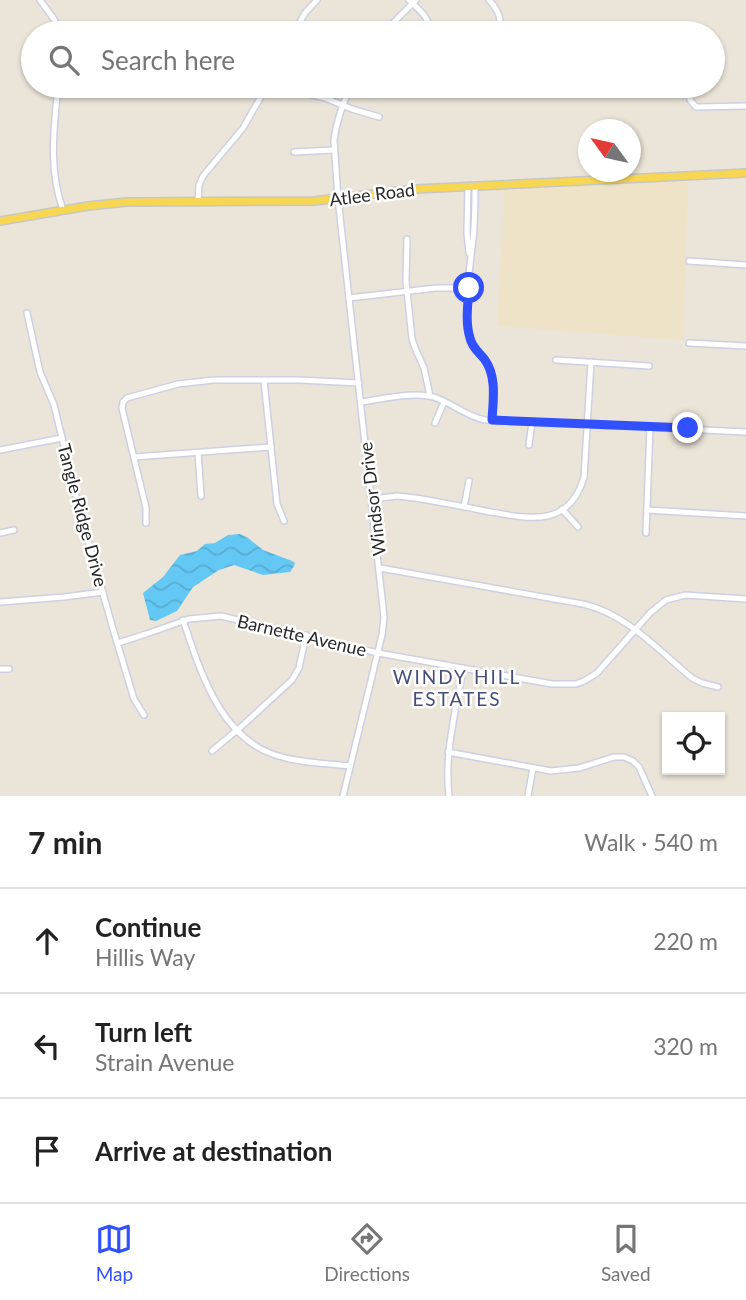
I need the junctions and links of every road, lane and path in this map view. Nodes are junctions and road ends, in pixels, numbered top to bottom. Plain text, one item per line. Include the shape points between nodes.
1 (40, 0) edge
2 (317, 0) edge
3 (489, 0) edge
4 (413, 1) edge
5 (55, 21) edge
6 (301, 21) edge
7 (394, 21) edge
8 (428, 21) edge
9 (500, 21) edge
10 (57, 98) edge
11 (260, 98) edge
12 (326, 98) edge
13 (345, 98) edge
14 (691, 98) edge
15 (342, 104) junction
16 (746, 106) edge
17 (379, 117) dead end
18 (334, 150) junction
19 (294, 152) dead end
20 (746, 173) edge
21 (471, 186) junction
22 (338, 198) junction
23 (198, 202) junction
24 (63, 210) junction
25 (0, 221) edge
26 (407, 239) dead end
27 (689, 261) dead end
28 (746, 265) edge
29 (469, 288) junction
30 (406, 292) junction
31 (349, 298) junction
32 (26, 313) dead end
33 (689, 343) dead end
34 (746, 346) edge
35 (556, 360) dead end
36 (591, 362) junction
37 (649, 366) dead end
38 (264, 381) junction
39 (359, 383) junction
40 (430, 396) junction
41 (361, 402) junction
42 (444, 402) junction
43 (492, 420) junction
44 (532, 422) junction
45 (435, 423) dead end
46 (586, 424) junction
47 (650, 426) junction
48 (746, 432) edge
49 (62, 438) junction
50 (529, 445) dead end
51 (271, 447) junction
52 (0, 450) edge
53 (198, 453) junction
54 (134, 457) junction
55 (469, 481) dead end
56 (201, 496) dead end
57 (372, 499) junction
58 (464, 507) junction
59 (562, 509) junction
60 (647, 510) junction
61 (746, 516) edge
62 (284, 521) dead end
63 (146, 523) dead end
64 (578, 527) dead end
65 (14, 530) dead end
66 (0, 533) edge
67 (646, 533) dead end
68 (380, 568) junction
69 (103, 592) junction
70 (746, 599) edge
71 (0, 602) edge
72 (183, 620) junction
73 (636, 630) junction
74 (306, 635) junction
75 (118, 643) junction
76 (378, 653) junction
77 (463, 668) junction
78 (0, 669) edge
79 (9, 669) dead end
80 (719, 687) dead end
81 (144, 715) dead end
82 (237, 730) junction
83 (212, 751) dead end
84 (448, 752) junction
85 (350, 766) junction
86 (533, 768) junction
87 (343, 796) edge
88 (449, 796) edge
89 (528, 796) edge
90 (652, 796) edge

1 - 5 street
2 - 6 street
3 - 9 street
4 - 7 street
4 - 8 street
10 - 24 street via 52,153
11 - 23 street via 243,128 202,176
12 - 15 street
13 - 15 street, Windsor Drive
14 - 16 street via 696,107
15 - 17 street
15 - 18 street, Windsor Drive
18 - 19 street
18 - 22 street, Windsor Drive
20 - 21 main road, Atlee Road
21 - 22 main road, Atlee Road
21 - 29 street
22 - 23 main road, Atlee Road
22 - 31 street, Windsor Drive
23 - 24 main road, Atlee Road via 127,202
24 - 25 main road, Atlee Road
26 - 30 street
27 - 28 street
29 - 30 street
29 - 43 street via 468,332 491,373
30 - 31 street
30 - 40 street via 413,343
31 - 39 street, Windsor Drive
32 - 49 street, Tangle Ridge Drive
33 - 34 street
35 - 36 street
36 - 37 street
36 - 46 street
38 - 39 street
38 - 51 street
38 - 54 street via 188,383 125,399 122,408
39 - 41 street, Windsor Drive
40 - 41 street
40 - 42 street
41 - 57 street, Windsor Drive
42 - 43 street via 468,416
42 - 45 street
43 - 44 street
44 - 46 street
44 - 50 street
46 - 47 street
46 - 59 street via 584,477 577,494
47 - 48 street
47 - 60 street
49 - 52 street
49 - 69 street, Tangle Ridge Drive
51 - 53 street
51 - 62 street via 277,504
53 - 54 street
53 - 56 street
54 - 63 street
55 - 58 street
57 - 58 street via 405,497
57 - 68 street, Windsor Drive
58 - 59 street via 530,518
59 - 64 street
60 - 61 street
60 - 67 street
65 - 66 street
68 - 73 street via 593,606
68 - 76 street, Windsor Drive via 384,617
69 - 71 street
69 - 75 street, Tangle Ridge Drive
70 - 73 street, Barnette Avenue via 672,598 655,608
72 - 74 street, Barnette Avenue via 220,616
72 - 75 street, Barnette Avenue
72 - 82 street via 205,681
73 - 77 street, Barnette Avenue via 604,667 576,684 551,684
73 - 80 street via 692,678
74 - 76 street, Barnette Avenue
74 - 82 street via 292,680
75 - 81 street, Tangle Ridge Drive via 134,699
76 - 77 street, Barnette Avenue
76 - 85 street, Windsor Drive
77 - 84 street
78 - 79 street
82 - 83 street
82 - 85 street via 274,755
84 - 86 street
84 - 88 street
85 - 87 street, Windsor Drive
86 - 89 street
86 - 90 street via 569,770 624,757 639,767

